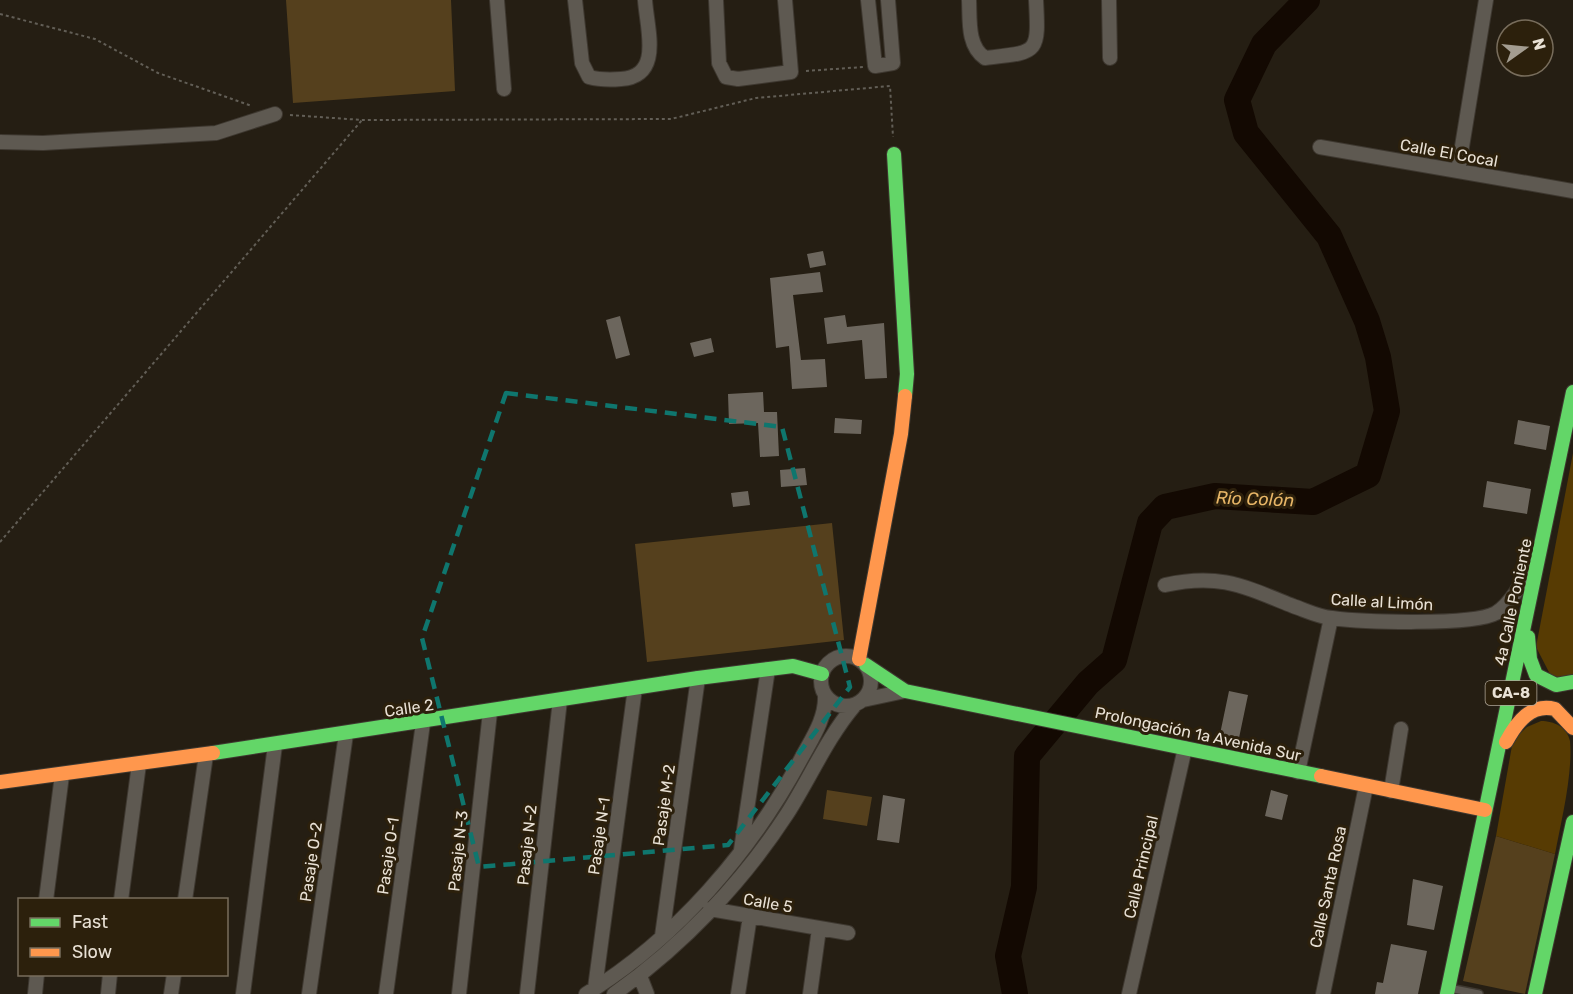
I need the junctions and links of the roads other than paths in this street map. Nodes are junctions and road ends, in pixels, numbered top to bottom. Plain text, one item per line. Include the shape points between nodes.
1 (497, 0) edge
2 (575, 0) edge
3 (645, 0) edge
4 (716, 0) edge
5 (785, 0) edge
6 (868, 0) edge
7 (888, 0) edge
8 (969, 0) edge
9 (1036, 0) edge
10 (1109, 0) edge
11 (1486, 0) edge
12 (1110, 58) dead end
13 (504, 89) dead end
14 (275, 114) road end
15 (0, 142) edge
16 (1320, 147) dead end
17 (894, 154) road end
18 (1458, 171) junction
19 (1573, 191) edge
20 (1573, 392) edge
21 (1547, 521) junction
22 (1165, 585) dead end
23 (1527, 616) junction
24 (1331, 618) junction
25 (862, 662) junction
26 (768, 669) junction
27 (822, 674) junction
28 (698, 678) junction
29 (1573, 682) edge
30 (635, 688) junction
31 (905, 691) junction
32 (825, 696) junction
33 (560, 700) junction
34 (859, 703) junction
35 (490, 712) junction
36 (423, 723) junction
37 (1573, 728) edge
38 (1401, 729) dead end
39 (346, 734) junction
40 (275, 745) junction
41 (1185, 748) junction
42 (206, 755) junction
43 (139, 764) junction
44 (1496, 764) junction
45 (1298, 772) junction
46 (62, 775) junction
47 (0, 782) edge
48 (1366, 786) junction
49 (1392, 791) junction
50 (1485, 810) junction
51 (1573, 823) edge
52 (740, 852) junction
53 (46, 898) edge
54 (120, 898) edge
55 (185, 898) edge
56 (710, 909) junction
57 (750, 916) junction
58 (819, 929) junction
59 (849, 933) dead end
60 (662, 936) junction
61 (37, 976) edge
62 (110, 976) edge
63 (174, 976) edge
64 (640, 976) junction
65 (591, 991) edge
66 (1448, 991) edge
67 (35, 993) edge
68 (108, 994) edge
69 (171, 994) edge
70 (243, 994) edge
71 (309, 994) edge
72 (386, 994) edge
73 (459, 994) edge
74 (527, 994) edge
75 (614, 994) edge
76 (647, 994) edge
77 (738, 994) edge
78 (810, 994) edge
79 (1129, 994) edge
80 (1323, 994) edge
81 (1479, 994) edge
82 (1535, 994) edge

1 - 13 street
2 - 3 street via 582,63 589,76 600,81 633,78 644,71 650,58
4 - 5 street via 719,63 726,77 738,80 791,72
6 - 7 street via 875,66 892,63
8 - 9 street via 972,39 976,52 985,58 1026,53 1034,46 1038,35
10 - 12 street
11 - 18 street
14 - 15 street via 216,133
16 - 18 street, Calle El Cocal
17 - 25 main road via 907,374 901,434
18 - 19 street, Calle El Cocal
20 - 21 main road, 4a Calle Poniente / CA-8
21 - 23 main road, 4a Calle Poniente / CA-8
21 - 24 street, Calle al Limón via 1523,580 1497,612 1480,619 1453,621
22 - 24 street, Calle al Limón via 1215,579
23 - 29 main road via 1530,659 1536,675 1556,685
23 - 44 main road, 4a Calle Poniente / CA-8
24 - 45 street
25 - 27 street via 850,656 832,659
25 - 31 main road, Prolongación 1a Avenida Sur
25 - 34 street via 872,683
26 - 27 main road, Calle 2 via 793,666
26 - 28 main road, Calle 2
26 - 52 street
27 - 32 street
28 - 30 main road, Calle 2
28 - 60 street, Pasaje M-2
30 - 33 main road, Calle 2
30 - 65 street, Pasaje N-1
31 - 34 street, Prolongación 1a Avenida Sur
31 - 41 main road, Prolongación 1a Avenida Sur
32 - 34 street via 838,706
32 - 52 street via 825,709 795,770
33 - 35 main road, Calle 2
33 - 74 street, Pasaje N-2
34 - 56 street via 840,723 786,816
35 - 36 main road, Calle 2
35 - 73 street, Pasaje N-3
36 - 39 main road, Calle 2
36 - 72 street, Pasaje O-1
37 - 44 main road via 1556,709 1542,708 1526,714 1514,726
38 - 49 street
39 - 40 main road, Calle 2
39 - 71 street, Pasaje O-2
40 - 42 main road, Calle 2
40 - 70 street
41 - 45 main road, Prolongación 1a Avenida Sur
41 - 79 street, Calle Principal
42 - 43 main road, Calle 2
42 - 55 street
43 - 46 main road, Calle 2
43 - 54 street
44 - 50 main road, 4a Calle Poniente / CA-8
45 - 48 main road, Prolongación 1a Avenida Sur
46 - 47 main road, Calle 2
46 - 53 street
48 - 49 main road, Prolongación 1a Avenida Sur
48 - 80 street, Calle Santa Rosa
49 - 50 main road, Prolongación 1a Avenida Sur
50 - 66 main road, 4a Calle Poniente / CA-8
51 - 82 main road
52 - 60 street
56 - 57 street, Calle 5
56 - 64 street
57 - 58 street, Calle 5
57 - 77 street
58 - 59 street, Calle 5
58 - 78 street
60 - 65 street
61 - 67 street
62 - 68 street
63 - 69 street
64 - 75 street
64 - 76 street
66 - 81 lane

